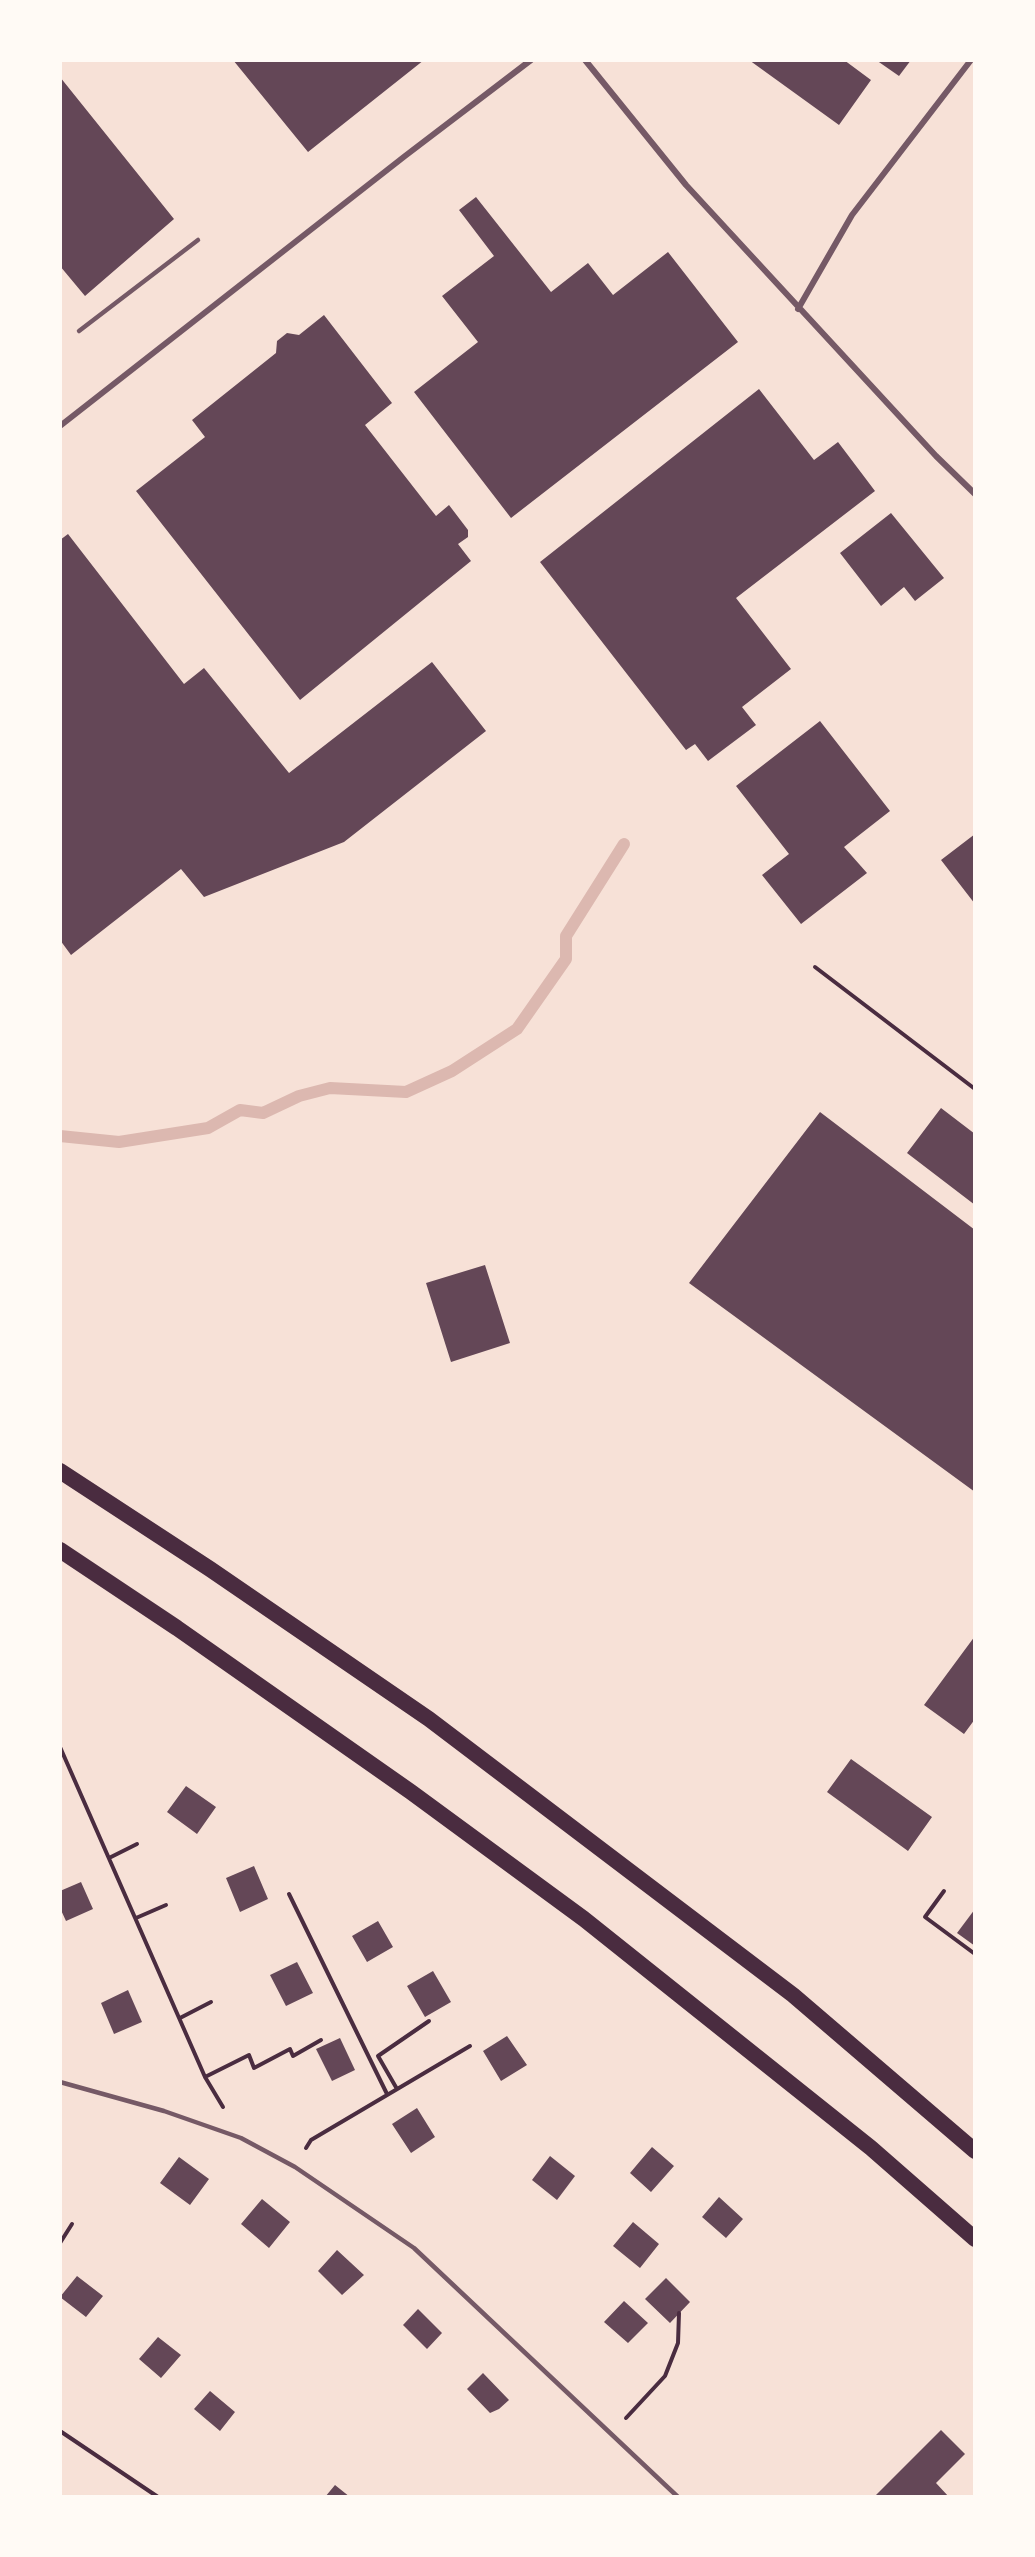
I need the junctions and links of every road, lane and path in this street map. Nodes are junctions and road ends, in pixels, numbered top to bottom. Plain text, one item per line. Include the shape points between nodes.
1 (531, 60) edge
2 (585, 60) edge
3 (971, 60) edge
4 (198, 240) dead end
5 (798, 309) junction
6 (79, 331) dead end
7 (60, 426) edge
8 (975, 494) edge
9 (815, 967) dead end
10 (975, 1089) edge
11 (60, 1471) edge
12 (60, 1550) edge
13 (60, 1747) edge
14 (137, 1844) dead end
15 (109, 1858) junction
16 (944, 1891) dead end
17 (289, 1894) dead end
18 (166, 1905) dead end
19 (136, 1918) junction
20 (975, 1954) edge
21 (211, 2002) dead end
22 (180, 2018) junction
23 (429, 2021) dead end
24 (321, 2040) dead end
25 (470, 2046) dead end
26 (205, 2077) junction
27 (60, 2082) edge
28 (396, 2089) junction
29 (387, 2094) junction
30 (241, 2138) junction
31 (975, 2151) edge
32 (295, 2167) junction
33 (72, 2224) dead end
34 (975, 2239) edge
35 (60, 2242) edge
36 (679, 2313) dead end
37 (60, 2431) edge
38 (612, 2434) junction
39 (158, 2497) edge
40 (678, 2497) edge

1 - 7 street
2 - 5 street via 686,186
3 - 5 street via 852,215
4 - 6 lane
5 - 8 street
9 - 10 path
11 - 31 highway via 429,1719 793,1995
12 - 34 highway via 401,1785 584,1919 871,2148
13 - 15 path
14 - 15 path
15 - 19 path
16 - 20 path via 925,1917
17 - 29 path
18 - 19 path
19 - 22 path
21 - 22 path
22 - 26 path
23 - 28 path via 378,2056
24 - 26 path via 293,2056 290,2049 254,2068 249,2055
25 - 28 path
26 - 30 path
27 - 30 lane via 164,2111
28 - 29 path
29 - 32 path via 311,2140
30 - 32 lane
32 - 38 lane via 414,2248
33 - 35 path
36 - 38 path via 678,2343 665,2376
37 - 39 path
38 - 40 lane

